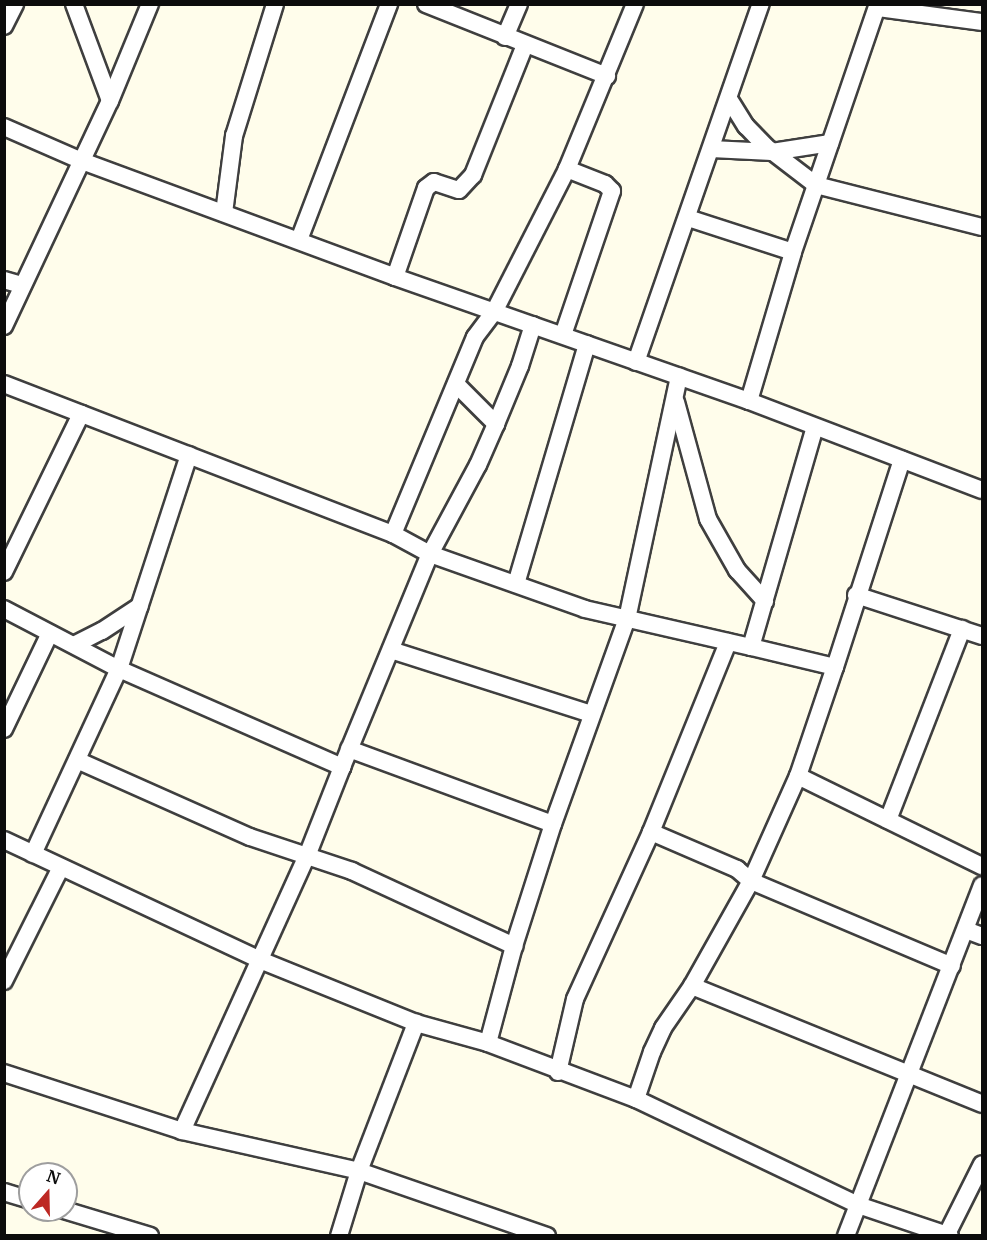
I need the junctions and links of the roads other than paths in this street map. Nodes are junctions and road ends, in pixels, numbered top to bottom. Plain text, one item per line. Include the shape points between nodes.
1 (15, 4) edge
2 (74, 4) edge
3 (150, 4) edge
4 (275, 4) edge
5 (389, 4) edge
6 (426, 4) edge
7 (519, 4) edge
8 (635, 4) edge
9 (761, 4) edge
10 (878, 6) edge
11 (445, 8) edge
12 (982, 22) edge
13 (4, 26) edge
14 (505, 37) junction
15 (525, 45) junction
16 (607, 76) junction
17 (729, 99) junction
18 (110, 101) junction
19 (4, 127) edge
20 (830, 143) junction
21 (711, 150) junction
22 (772, 152) junction
23 (82, 161) junction
24 (567, 169) junction
25 (816, 184) junction
26 (224, 213) junction
27 (688, 219) junction
28 (982, 227) edge
29 (299, 240) junction
30 (793, 252) junction
31 (395, 277) junction
32 (4, 280) edge
33 (22, 285) junction
34 (495, 310) junction
35 (533, 324) junction
36 (4, 326) edge
37 (563, 335) junction
38 (587, 344) junction
39 (636, 362) junction
40 (679, 377) junction
41 (4, 384) edge
42 (456, 384) junction
43 (675, 397) junction
44 (749, 401) junction
45 (81, 414) junction
46 (496, 424) junction
47 (815, 427) junction
48 (189, 455) junction
49 (902, 460) junction
50 (982, 490) edge
51 (393, 534) junction
52 (430, 554) junction
53 (4, 572) edge
54 (516, 584) junction
55 (856, 595) junction
56 (765, 601) junction
57 (140, 606) junction
58 (4, 609) edge
59 (627, 619) junction
60 (962, 629) junction
61 (50, 633) junction
62 (982, 636) edge
63 (728, 642) junction
64 (74, 645) junction
65 (751, 647) junction
66 (391, 650) junction
67 (835, 667) junction
68 (119, 669) junction
69 (591, 714) junction
70 (4, 729) edge
71 (349, 749) junction
72 (79, 760) junction
73 (342, 767) junction
74 (798, 776) junction
75 (888, 820) junction
76 (552, 824) junction
77 (651, 832) junction
78 (4, 840) edge
79 (33, 854) junction
80 (307, 856) junction
81 (982, 866) edge
82 (61, 867) junction
83 (751, 881) junction
84 (982, 885) edge
85 (966, 930) junction
86 (982, 936) edge
87 (514, 946) junction
88 (260, 960) junction
89 (952, 966) junction
90 (4, 981) edge
91 (692, 986) junction
92 (416, 1023) junction
93 (488, 1043) junction
94 (558, 1072) junction
95 (4, 1073) edge
96 (907, 1074) junction
97 (636, 1099) junction
98 (982, 1104) edge
99 (182, 1131) junction
100 (982, 1164) edge
101 (359, 1171) junction
102 (858, 1205) junction
103 (78, 1214) edge
104 (948, 1235) edge
105 (150, 1236) edge
106 (339, 1236) edge
107 (547, 1236) edge
108 (846, 1236) edge

1 - 13 street
2 - 18 street
3 - 18 street
4 - 26 street via 234,136
5 - 29 street
6 - 11 street
7 - 14 street
8 - 16 street
9 - 17 street
10 - 12 street
10 - 20 street
11 - 14 street
14 - 15 street
15 - 16 street
15 - 31 street via 473,175 459,189 434,182 426,188
16 - 24 street
17 - 21 street
17 - 22 street via 746,126
18 - 23 street
19 - 23 street
20 - 22 street
20 - 25 street
21 - 22 street
21 - 27 street
22 - 25 street
23 - 26 street
23 - 33 street
24 - 34 street
24 - 37 street via 605,184 612,191
25 - 28 street
25 - 30 street
26 - 29 street
27 - 30 street
27 - 39 street
29 - 31 street
30 - 44 street
31 - 34 street
32 - 33 street
33 - 36 street
34 - 35 street
34 - 42 street via 475,337
35 - 37 street
35 - 46 street
37 - 38 street
38 - 39 street
38 - 54 street
39 - 40 street
40 - 43 street
40 - 44 street
41 - 45 street
42 - 46 street
42 - 51 street
43 - 56 street via 708,519 737,570
43 - 59 street
44 - 47 street
45 - 48 street
45 - 53 street
46 - 52 street
47 - 49 street
47 - 56 street
48 - 51 street
48 - 57 street
49 - 50 street
49 - 55 street
51 - 52 street
52 - 54 street
52 - 66 street
54 - 59 street via 585,609
55 - 60 street
55 - 67 street
56 - 65 street
57 - 64 street
57 - 68 street
58 - 61 street
59 - 63 street
59 - 69 street
60 - 62 street
60 - 75 street
61 - 64 street
61 - 70 street
63 - 65 street
63 - 77 street
64 - 68 street
65 - 67 street
66 - 69 street
66 - 71 street
67 - 74 street
68 - 72 street
68 - 73 street
69 - 76 street
71 - 73 street
71 - 76 street
72 - 79 street
72 - 80 street via 250,837
73 - 80 street
74 - 75 street
74 - 83 street
75 - 81 street
76 - 87 street
77 - 83 street via 737,869
77 - 94 street via 575,999
78 - 79 street
79 - 82 street
80 - 87 street via 352,871
80 - 88 street
82 - 88 street
82 - 90 street
83 - 89 street
83 - 91 street
84 - 85 street
85 - 86 street
85 - 89 street
87 - 93 street
88 - 92 street
88 - 99 street
89 - 96 street
91 - 96 street
91 - 97 street via 656,1044
92 - 93 street
92 - 101 street
93 - 94 street
94 - 97 street
95 - 99 street
96 - 98 street
96 - 102 street
97 - 102 street
99 - 101 street
100 - 104 street
101 - 106 street
101 - 107 street
102 - 104 street
102 - 108 street
103 - 105 street

